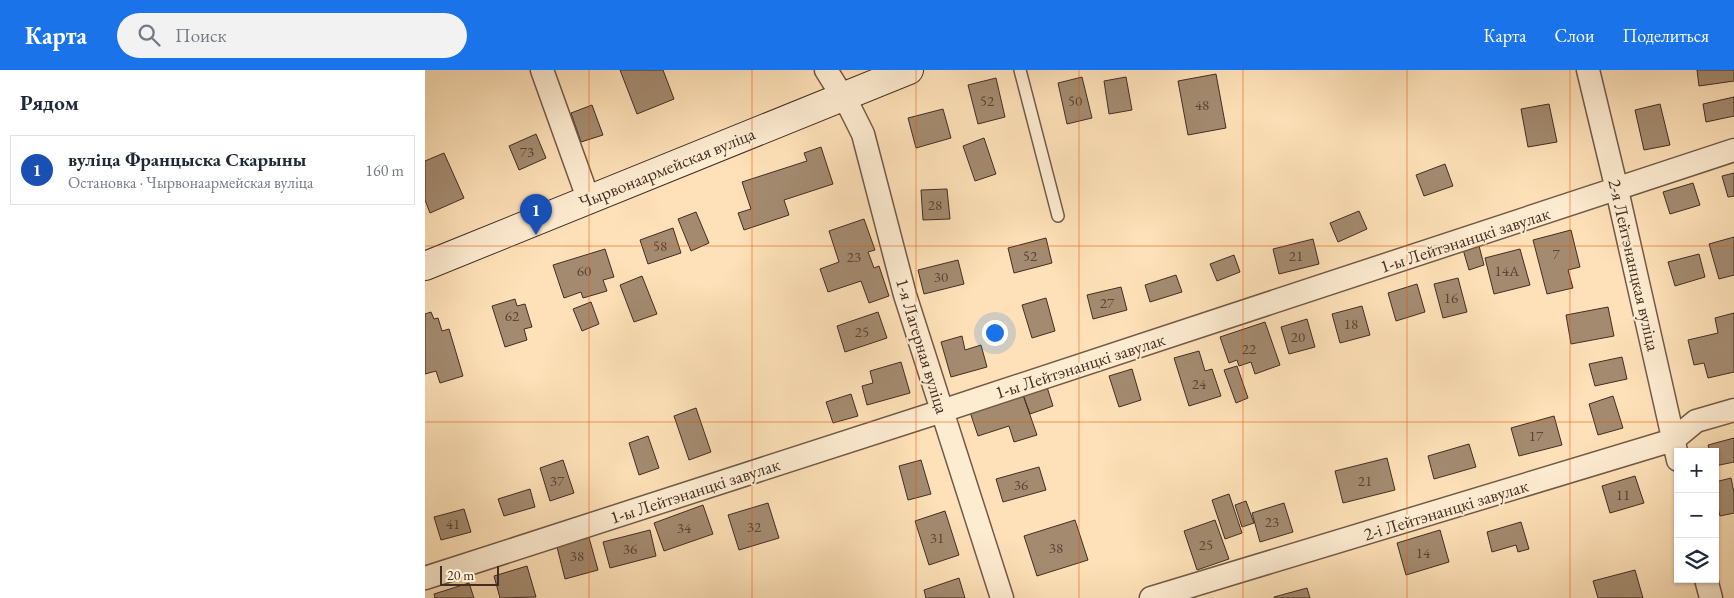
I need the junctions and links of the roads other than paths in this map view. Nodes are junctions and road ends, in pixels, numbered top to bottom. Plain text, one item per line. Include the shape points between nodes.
1 (542, 70) edge
2 (826, 70) edge
3 (909, 70) edge
4 (1020, 70) edge
5 (1588, 70) edge
6 (842, 96) junction
7 (1734, 150) edge
8 (1617, 190) junction
9 (589, 201) junction
10 (1057, 216) dead end
11 (425, 266) edge
12 (1734, 410) edge
13 (942, 411) junction
14 (1675, 448) edge
15 (1676, 448) edge
16 (1674, 450) edge
17 (425, 578) edge
18 (1707, 583) edge
19 (1002, 598) edge
20 (1151, 598) edge
21 (1711, 598) edge

1 - 9 street
2 - 6 street, 1-я Лагерная вуліца
3 - 6 main road, Чырвонаармейская вуліца
4 - 10 lane
5 - 8 street, 2-я Лейтэнанцкая вуліца
6 - 9 main road, Чырвонаармейская вуліца
6 - 13 street, 1-я Лагерная вуліца via 863,134 905,295
7 - 8 street, 1-ы Лейтэнанцкі завулак
8 - 13 street, 1-ы Лейтэнанцкі завулак
8 - 14 street, 2-я Лейтэнанцкая вуліца
9 - 11 main road, Чырвонаармейская вуліца
12 - 15 street, 2-і Лейтэнанцкі завулак via 1696,421
13 - 17 street, 1-ы Лейтэнанцкі завулак
13 - 19 street, 1-я Лагерная вуліца
16 - 20 street, 2-і Лейтэнанцкі завулак
18 - 21 street

